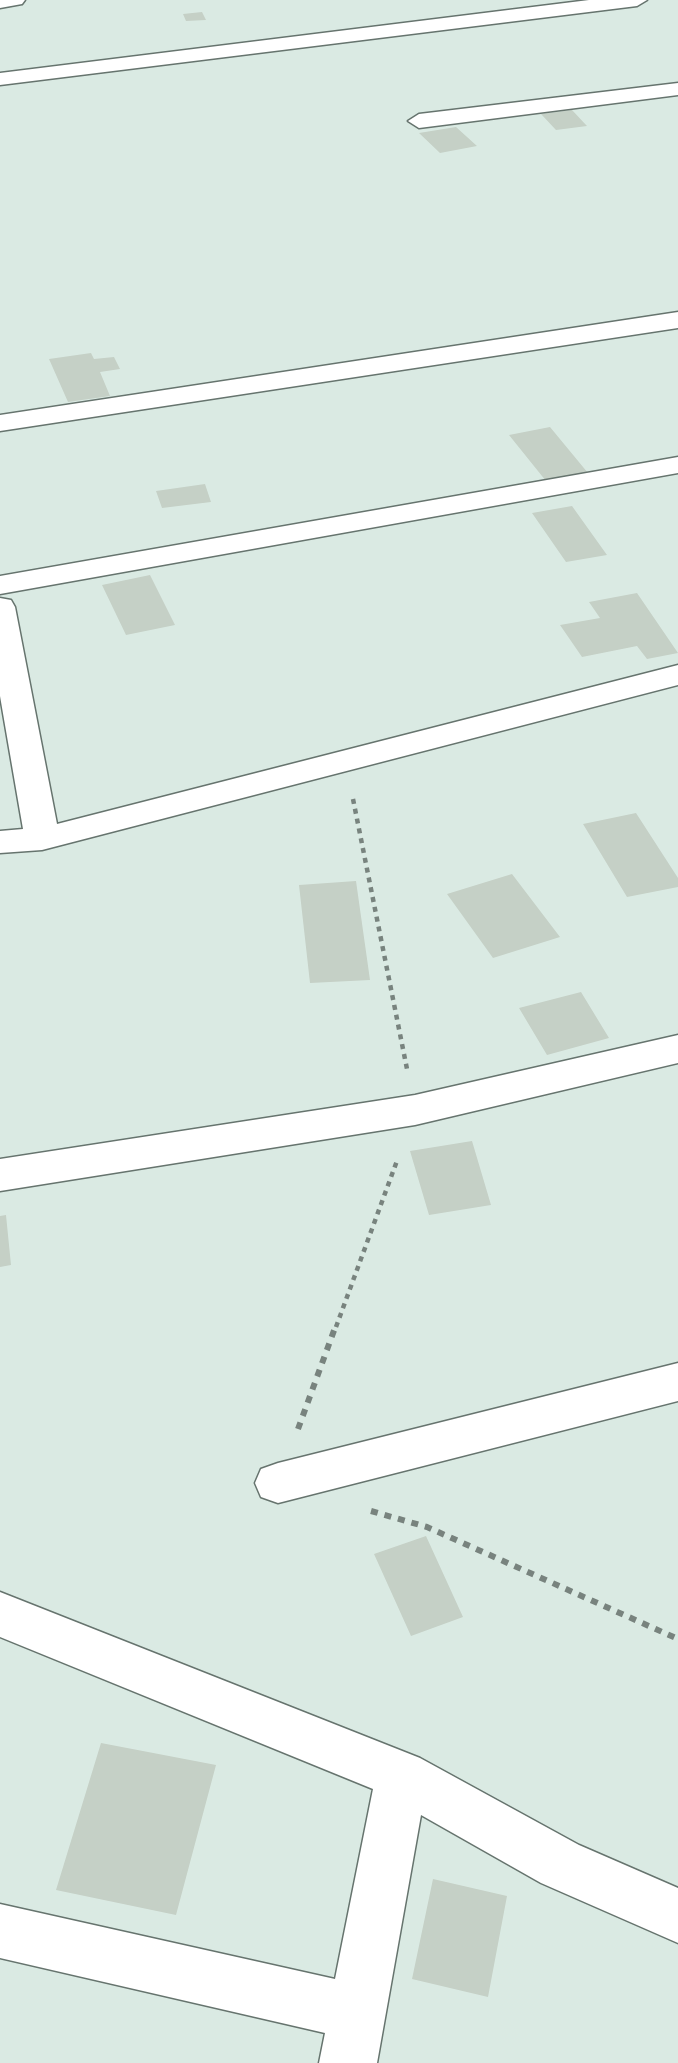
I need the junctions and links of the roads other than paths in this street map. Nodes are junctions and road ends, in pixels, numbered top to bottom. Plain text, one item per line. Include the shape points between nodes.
1 (15, 0) edge
2 (637, 0) edge
3 (0, 2) edge
4 (0, 79) edge
5 (678, 89) edge
6 (419, 121) dead end
7 (678, 320) edge
8 (0, 423) edge
9 (678, 465) edge
10 (0, 585) edge
11 (0, 607) edge
12 (678, 675) edge
13 (42, 839) junction
14 (0, 842) edge
15 (678, 1049) edge
16 (0, 1175) edge
17 (678, 1382) edge
18 (278, 1483) road end
19 (0, 1614) edge
20 (402, 1776) junction
21 (678, 1916) edge
22 (0, 1931) edge
23 (353, 2037) edge

1 - 3 street
2 - 4 street
5 - 6 street
7 - 8 street
9 - 10 street
11 - 13 street
12 - 13 street
13 - 14 street
15 - 16 street via 415,1110
17 - 18 street
19 - 20 street
20 - 21 street via 560,1864
20 - 23 street
22 - 23 street

